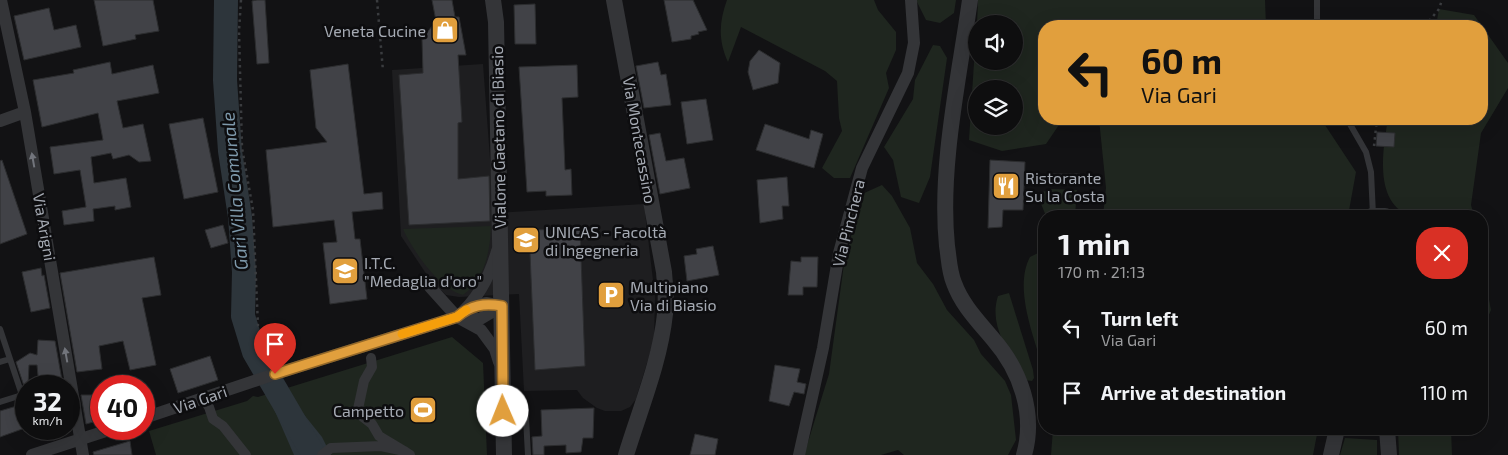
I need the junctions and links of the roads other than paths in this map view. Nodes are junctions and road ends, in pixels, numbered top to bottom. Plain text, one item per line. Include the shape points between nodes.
1 (0, 0) edge
2 (493, 0) edge
3 (614, 0) edge
4 (911, 0) edge
5 (970, 0) edge
6 (1317, 0) edge
7 (1318, 20) edge
8 (25, 112) junction
9 (0, 121) edge
10 (1350, 125) edge
11 (1376, 210) edge
12 (501, 239) junction
13 (430, 287) dead end
14 (502, 306) junction
15 (461, 314) junction
16 (0, 328) edge
17 (10, 358) junction
18 (371, 358) dead end
19 (0, 362) edge
20 (503, 377) junction
21 (202, 398) junction
22 (0, 402) edge
23 (503, 411) junction
24 (155, 414) edge
25 (1336, 435) edge
26 (1387, 435) edge
27 (90, 437) edge
28 (81, 440) junction
29 (407, 453) edge
30 (32, 455) edge
31 (83, 455) edge
32 (246, 455) edge
33 (322, 455) edge
34 (504, 455) edge
35 (528, 455) edge
36 (626, 455) edge
37 (799, 455) edge
38 (1024, 455) edge
39 (1331, 455) edge
40 (1389, 455) edge

1 - 8 street, Via Arigni
2 - 12 street, Vialone Gaetano di Biasio
3 - 36 street, Via Montecassino via 665,292 660,343
4 - 37 street, Via Pinchera via 914,42 908,73 862,168 839,253 824,348
5 - 38 street via 947,166 945,209 949,265 961,299 1013,366 1020,381 1028,426
6 - 7 lane
8 - 9 street
28 -> 8 street, Via Arigni
10 - 11 lane via 1366,152
12 - 14 street, Vialone Gaetano di Biasio
12 - 15 street via 488,277
13 - 15 street
14 - 15 street, Via Gari via 480,319
14 - 20 street, Vialone Gaetano di Biasio
15 - 20 street via 481,330 495,349
15 - 21 street, Via Gari
16 - 17 lane
17 - 19 lane
17 - 22 lane via 22,395
18 - 29 street via 372,366 364,381 358,409 379,436
20 - 23 street, Vialone Gaetano di Biasio
21 - 24 street, Via Gari
21 - 32 street via 213,419 223,426
23 - 34 street, Vialone Gaetano di Biasio
23 - 35 lane via 526,418
25 - 39 street
26 - 40 street
27 - 28 street
28 - 30 street
28 - 31 street, Via Arigni
29 - 33 street via 381,446 331,448

